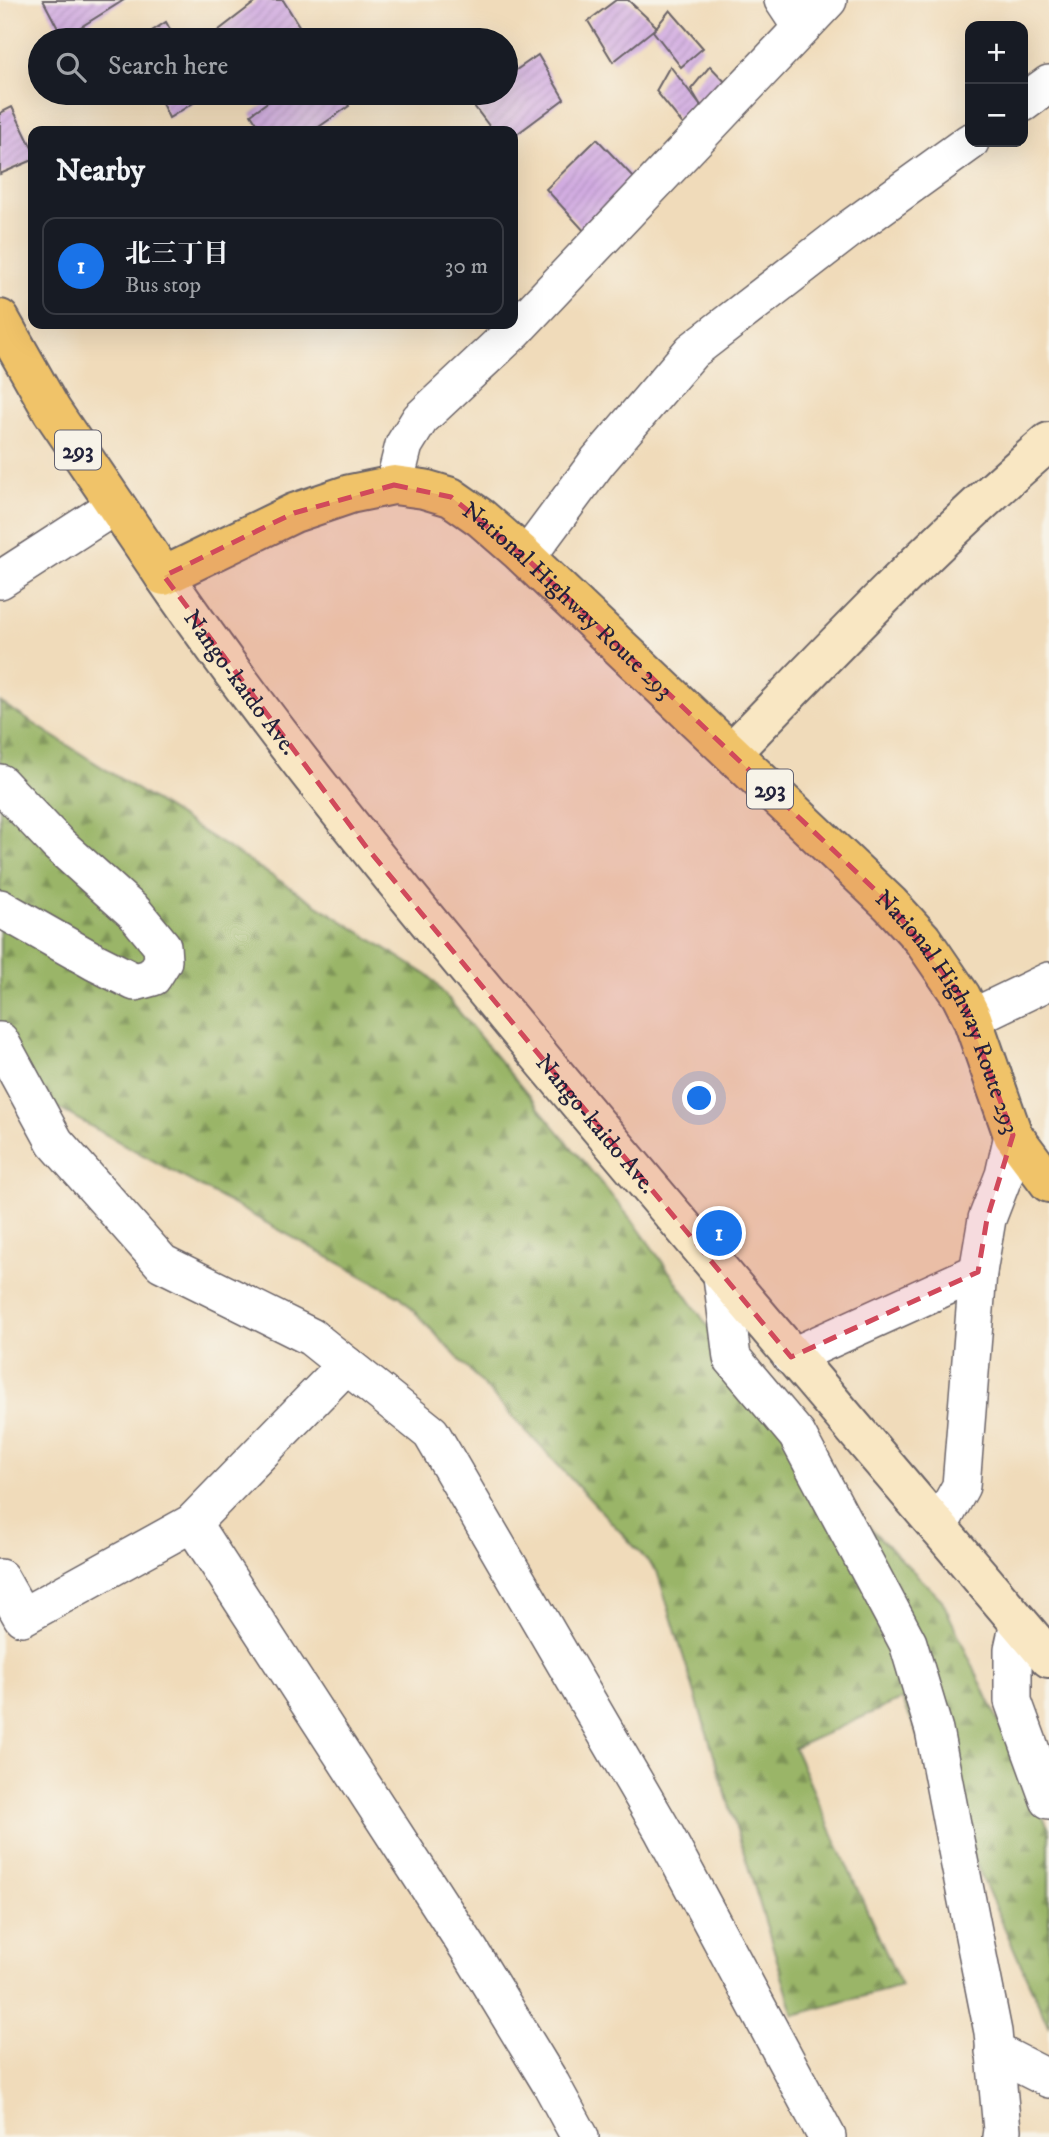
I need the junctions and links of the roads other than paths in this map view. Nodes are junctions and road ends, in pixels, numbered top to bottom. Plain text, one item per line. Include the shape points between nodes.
1 (828, 0) edge
2 (792, 13) edge
3 (1049, 84) edge
4 (1028, 99) edge
5 (965, 146) edge
6 (0, 320) edge
7 (518, 326) edge
8 (516, 329) edge
9 (1049, 442) edge
10 (394, 485) junction
11 (116, 505) junction
12 (526, 558) junction
13 (164, 576) junction
14 (0, 580) edge
15 (732, 752) junction
16 (0, 783) edge
17 (0, 908) edge
18 (1049, 981) edge
19 (972, 1018) junction
20 (0, 1041) edge
21 (1013, 1135) junction
22 (1049, 1182) edge
23 (978, 1272) junction
24 (722, 1276) junction
25 (791, 1357) junction
26 (346, 1365) junction
27 (191, 1523) junction
28 (938, 1528) junction
29 (0, 1578) edge
30 (1019, 1622) junction
31 (1049, 1658) edge
32 (1049, 1800) edge
33 (994, 2050) junction
34 (1049, 2079) edge
35 (580, 2137) edge
36 (827, 2137) edge
37 (1001, 2137) edge

1 - 2 street
2 - 7 street
3 - 4 street
5 - 12 street via 692,351 598,460
6 - 11 highway, 293 via 52,411
8 - 10 street via 420,419 404,444
9 - 15 street via 898,579
10 - 12 highway, National Highway Route 293 / 293 via 451,497
10 - 13 highway, National Highway Route 293 / 293 via 294,513
11 - 13 highway, 293
11 - 14 street
12 - 15 highway, National Highway Route 293 / 293
13 - 24 street, Nango-kaido Ave. via 225,665 367,848
15 - 19 highway, National Highway Route 293 / 293 via 914,930
16 - 17 street via 58,844 134,912 162,946 163,961 153,977 135,982
18 - 19 street
19 - 21 highway, National Highway Route 293 / 293
20 - 26 street via 55,1142 162,1263 312,1337
21 - 22 highway, National Highway Route 293 / 293
21 - 23 street via 987,1219
23 - 25 street
23 - 28 street via 961,1486
24 - 25 street, Nango-kaido Ave.
24 - 33 street via 732,1358 797,1435 908,1643 934,1730
25 - 28 street, Nango-kaido Ave.
26 - 27 street
26 - 36 street via 431,1433 663,1830
27 - 29 street via 22,1617
27 - 35 street via 470,1951
28 - 30 street, Nango-kaido Ave.
30 - 31 street, Nango-kaido Ave.
30 - 32 street via 1013,1650 1013,1701
33 - 34 street
33 - 37 street

